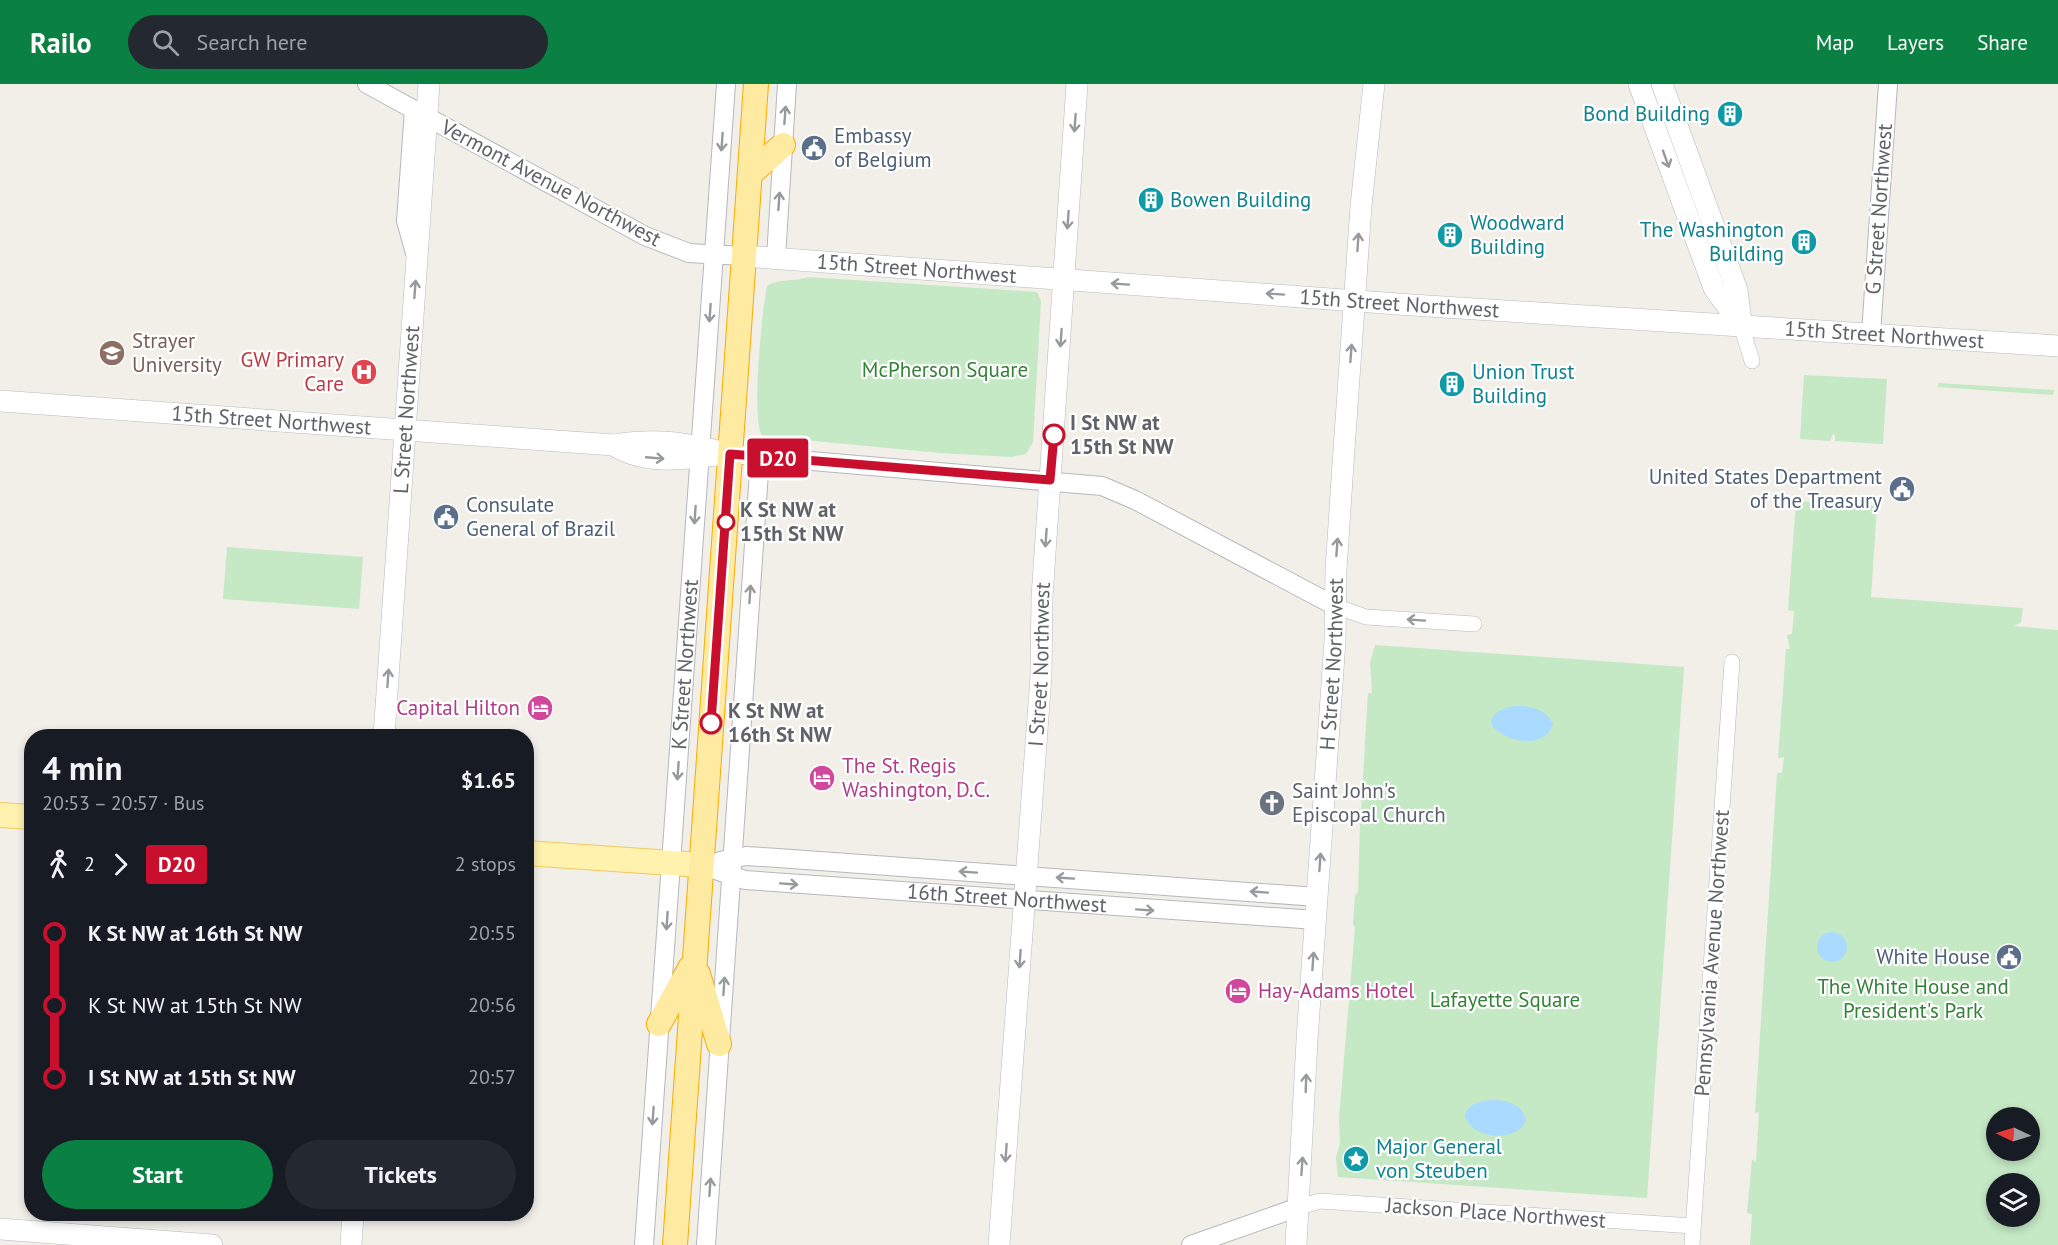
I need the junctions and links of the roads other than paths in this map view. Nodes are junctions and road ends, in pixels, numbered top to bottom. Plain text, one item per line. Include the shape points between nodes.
1 (367, 84) edge
2 (429, 84) edge
3 (726, 84) edge
4 (787, 84) edge
5 (1077, 84) edge
6 (1374, 84) edge
7 (1639, 84) edge
8 (1662, 84) edge
9 (1888, 84) edge
10 (758, 87) edge
11 (421, 113) junction
12 (783, 145) junction
13 (750, 174) junction
14 (714, 255) junction
15 (743, 256) junction
16 (776, 257) junction
17 (1064, 280) junction
18 (1354, 300) junction
19 (1741, 325) junction
20 (1871, 334) junction
21 (2058, 346) edge
22 (1752, 361) dead end
23 (0, 401) edge
24 (399, 431) junction
25 (700, 452) junction
26 (730, 454) junction
27 (760, 457) junction
28 (1050, 480) junction
29 (1335, 606) junction
30 (1474, 624) dead end
31 (1732, 662) dead end
32 (384, 729) edge
33 (0, 815) edge
34 (24, 816) edge
35 (534, 854) edge
36 (671, 863) junction
37 (701, 865) junction
38 (732, 867) junction
39 (1026, 877) junction
40 (1317, 897) junction
41 (1024, 901) junction
42 (1316, 920) junction
43 (694, 961) junction
44 (659, 1024) junction
45 (719, 1044) junction
46 (1299, 1207) junction
47 (353, 1221) edge
48 (1693, 1226) junction
49 (0, 1229) edge
50 (75, 1240) edge
51 (212, 1245) edge
52 (351, 1245) edge
53 (644, 1245) edge
54 (675, 1245) edge
55 (706, 1245) edge
56 (999, 1245) edge
57 (1191, 1245) edge
58 (1296, 1245) edge
59 (1692, 1245) edge

1 - 11 street, Vermont Avenue Northwest
2 - 11 main road, L Street Northwest
3 -> 14 street, K Street Northwest
12 -> 4 street
5 -> 17 main road, I Street Northwest
18 -> 6 main road, H Street Northwest
7 -> 19 main road via 1714,288
8 - 19 main road via 1737,290
9 - 20 street, G Street Northwest
10 - 13 highway, K Street Northwest
11 - 14 street, Vermont Avenue Northwest via 645,236 689,253
24 -> 11 main road, L Street Northwest via 417,262
12 - 13 highway
16 -> 12 street
13 - 15 highway, K Street Northwest
14 - 15 street, Vermont Avenue Northwest
14 -> 25 street, K Street Northwest
15 - 16 main road, 15th Street Northwest
15 - 26 highway, K Street Northwest
16 - 17 main road, 15th Street Northwest
18 -> 17 main road, 15th Street Northwest
17 -> 28 main road, I Street Northwest
18 - 19 main road, 15th Street Northwest
29 -> 18 main road, H Street Northwest
19 - 20 main road, 15th Street Northwest
19 - 22 street
20 - 21 main road, 15th Street Northwest
23 - 24 main road, 15th Street Northwest
24 - 25 main road, 15th Street Northwest via 614,446 646,440 684,442
32 -> 24 main road, L Street Northwest
25 - 26 main road, 15th Street Northwest
25 -> 36 street, K Street Northwest
26 - 27 street, 15th Street Northwest
26 - 37 highway, K Street Northwest
27 - 28 street, 15th Street Northwest
38 -> 27 street
28 - 29 street via 1102,486 1120,493
28 -> 39 main road, I Street Northwest
30 -> 29 street via 1366,617
40 -> 29 main road, H Street Northwest
31 - 48 street, Pennsylvania Avenue Northwest
33 - 34 main road
35 - 36 main road, 16th Street Northwest
36 - 37 main road, 16th Street Northwest
36 -> 44 street, K Street Northwest
37 - 38 street, 16th Street Northwest
37 - 43 highway, K Street Northwest
39 -> 38 street, 16th Street Northwest via 778,858
38 -> 41 street, 16th Street Northwest via 745,880
45 -> 38 street
40 -> 39 street, 16th Street Northwest
39 - 41 main road, I Street Northwest
40 - 42 main road, H Street Northwest
41 -> 42 street, 16th Street Northwest
41 -> 56 main road, I Street Northwest
46 -> 42 main road, H Street Northwest
43 - 44 highway
43 - 45 highway
43 - 54 highway, K Street Northwest
44 -> 53 street, K Street Northwest
55 -> 45 street
46 - 48 street, Jackson Place Northwest via 1320,1201
46 - 57 street
46 - 58 main road, H Street Northwest
47 - 52 main road
48 - 59 street, Pennsylvania Avenue Northwest
49 - 50 main road
50 - 51 main road

